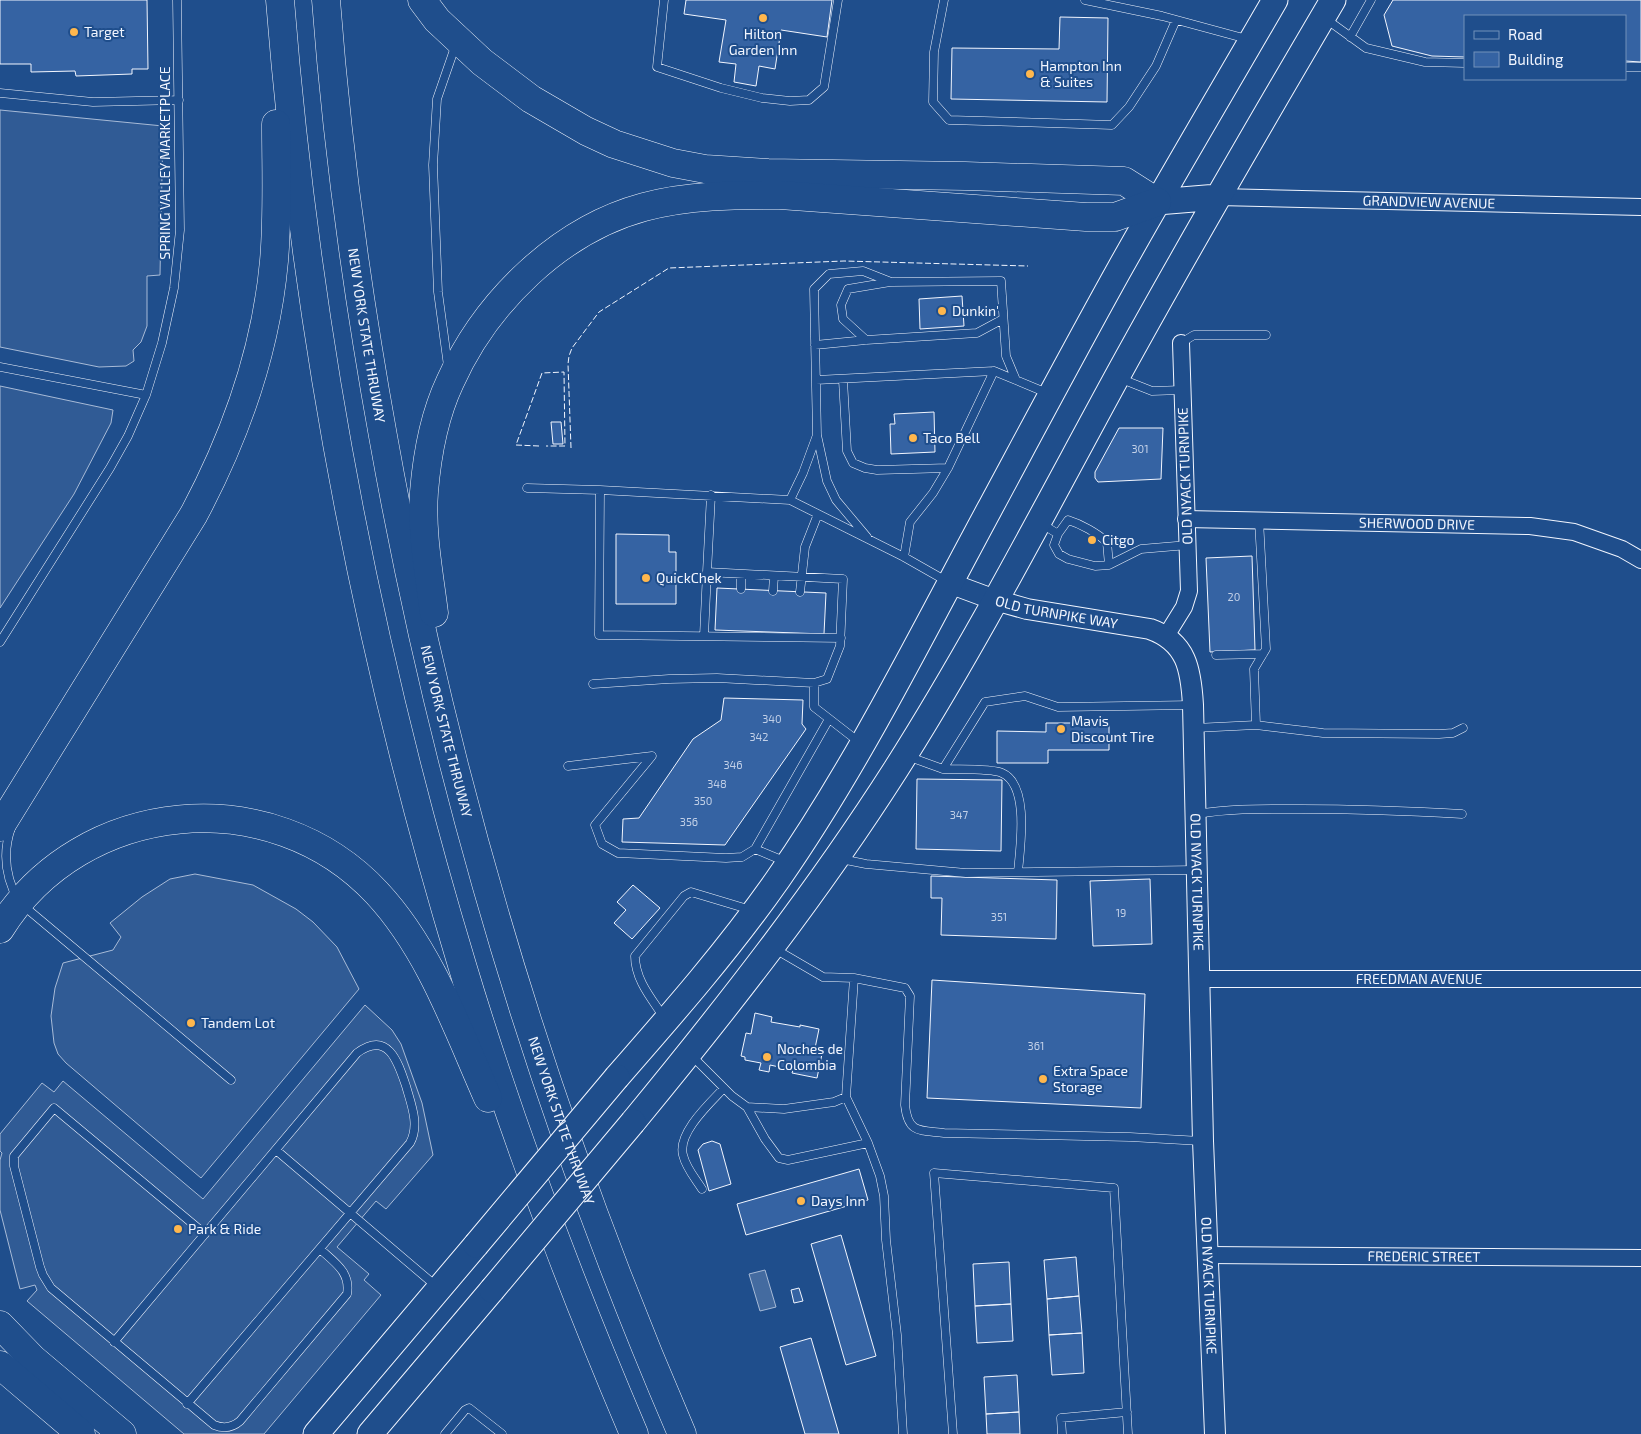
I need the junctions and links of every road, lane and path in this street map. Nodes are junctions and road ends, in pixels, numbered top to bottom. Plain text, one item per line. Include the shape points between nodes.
1 (177, 0) edge
2 (279, 0) edge
3 (326, 0) edge
4 (422, 0) edge
5 (664, 0) edge
6 (838, 0) edge
7 (944, 0) edge
8 (1085, 0) edge
9 (1371, 0) edge
10 (1272, 1) edge
11 (1328, 9) edge
12 (1176, 20) junction
13 (1350, 37) junction
14 (458, 38) junction
15 (1252, 40) junction
16 (1464, 63) edge
17 (1626, 67) edge
18 (1641, 67) edge
19 (0, 93) edge
20 (178, 100) junction
21 (1218, 197) junction
22 (1157, 202) junction
23 (1641, 207) edge
24 (892, 282) junction
25 (1002, 319) junction
26 (1266, 335) dead end
27 (866, 340) junction
28 (1181, 343) joint
29 (815, 346) junction
30 (0, 367) edge
31 (994, 371) junction
32 (1117, 377) junction
33 (450, 380) junction
34 (816, 380) junction
35 (843, 380) junction
36 (1016, 380) junction
37 (1182, 390) junction
38 (146, 395) junction
39 (1051, 395) junction
40 (817, 435) junction
41 (948, 468) junction
42 (527, 488) dead end
43 (600, 490) junction
44 (710, 495) junction
45 (790, 500) junction
46 (818, 514) junction
47 (1186, 518) junction
48 (1259, 520) junction
49 (1048, 528) junction
50 (870, 540) junction
51 (1188, 545) junction
52 (904, 557) junction
53 (1641, 560) edge
54 (1109, 565) junction
55 (707, 572) junction
56 (741, 574) junction
57 (774, 576) junction
58 (801, 578) junction
59 (950, 583) junction
60 (741, 589) dead end
61 (773, 591) dead end
62 (800, 592) dead end
63 (995, 600) junction
64 (704, 636) junction
65 (1166, 636) junction
66 (840, 638) junction
67 (0, 642) edge
68 (1263, 654) junction
69 (1216, 655) dead end
70 (814, 683) junction
71 (593, 684) dead end
72 (1193, 706) junction
73 (829, 719) junction
74 (1256, 725) junction
75 (1193, 728) junction
76 (1463, 728) dead end
77 (862, 744) junction
78 (904, 755) junction
79 (568, 766) dead end
80 (943, 769) junction
81 (455, 770) junction
82 (1195, 814) junction
83 (1462, 814) dead end
84 (11, 819) edge
85 (756, 849) junction
86 (835, 858) junction
87 (788, 863) junction
88 (1196, 870) junction
89 (1018, 872) junction
90 (14, 902) junction
91 (755, 911) junction
92 (0, 929) edge
93 (771, 947) junction
94 (854, 978) junction
95 (1198, 979) junction
96 (1641, 979) edge
97 (666, 1021) junction
98 (689, 1053) junction
99 (231, 1080) dead end
100 (724, 1088) junction
101 (846, 1097) junction
102 (747, 1107) junction
103 (1203, 1141) junction
104 (868, 1142) junction
105 (276, 1150) junction
106 (702, 1189) dead end
107 (351, 1213) junction
108 (205, 1234) junction
109 (320, 1250) junction
110 (1208, 1255) junction
111 (1641, 1258) edge
112 (439, 1289) junction
113 (0, 1325) edge
114 (589, 1326) junction
115 (114, 1342) junction
116 (0, 1365) edge
117 (187, 1404) junction
118 (1127, 1412) junction
119 (682, 1433) edge
120 (82, 1434) edge
121 (122, 1434) edge
122 (316, 1434) edge
123 (370, 1434) edge
124 (445, 1434) edge
125 (502, 1434) edge
126 (634, 1434) edge
127 (903, 1434) edge
128 (953, 1434) edge
129 (1062, 1434) edge
130 (1128, 1434) edge
131 (1215, 1434) edge

1 - 20 lane, SPRING VALLEY MARKETPLACE
2 - 84 highway via 275,247 267,314 245,398 226,448 201,499 67,717
2 - 114 highway via 294,150 320,341 343,477 383,666 462,966 522,1148
3 - 81 highway, NEW YORK STATE THRUWAY via 348,210 376,398 412,585
4 - 14 highway via 437,20
5 - 6 lane via 657,67 762,98 809,100 824,87
7 - 12 lane via 934,52 932,102 949,120 1112,125 1129,107 1156,66
8 - 12 lane
9 - 13 lane
10 - 15 main road
11 - 13 lane
11 - 21 main road
12 - 15 lane
13 - 16 lane via 1366,48 1389,54 1425,62
14 - 22 highway via 504,81 556,115 614,144 673,163 705,169 768,173 1124,181
14 - 33 lane via 437,99 433,165 438,292
15 - 22 main road
17 - 18 lane
19 - 20 lane via 93,102
20 - 38 lane, SPRING VALLEY MARKETPLACE via 180,210 176,269 167,325
21 - 22 main road
21 - 23 street, GRANDVIEW AVENUE
21 - 32 main road
22 - 33 highway via 1115,218 780,195 669,201 615,217 586,231 537,266 493,311
22 - 39 main road
24 - 25 lane via 1001,280
24 - 27 lane via 848,289 842,305 843,319
24 - 29 lane via 863,271 829,274 814,289
25 - 27 lane via 977,333
25 - 36 lane via 1006,356
26 - 28 lane via 1194,335
27 - 29 lane
28 - 37 street, OLD NYACK TURNPIKE
29 - 34 lane
30 - 38 lane
31 - 35 lane
31 - 36 lane
31 - 41 lane
32 - 37 lane via 1152,391
32 - 49 main road
33 - 81 highway via 433,432 423,512
34 - 35 lane
34 - 40 lane
35 - 41 lane via 847,451 853,463 876,470
36 - 39 lane
37 - 47 street, OLD NYACK TURNPIKE
38 - 67 lane, SPRING VALLEY MARKETPLACE via 110,468
39 - 59 main road
40 - 45 lane
40 - 50 lane via 827,481 836,500
41 - 52 lane via 910,522
42 - 43 lane
43 - 44 lane
43 - 64 lane via 599,634
44 - 45 lane
44 - 55 lane
45 - 46 lane
46 - 50 lane
46 - 58 lane via 804,547
47 - 48 street, SHERWOOD DRIVE
47 - 51 street, OLD NYACK TURNPIKE
48 - 53 street, SHERWOOD DRIVE via 1530,526 1574,532 1622,549
48 - 68 lane via 1266,649
49 - 54 lane via 1059,554 1095,566
49 - 54 lane via 1068,520 1100,536 1107,542
49 - 63 main road
50 - 52 lane
51 - 54 lane via 1141,549
51 - 65 street, OLD NYACK TURNPIKE via 1188,598
52 - 59 lane
55 - 56 lane
55 - 64 lane
56 - 57 lane
56 - 60 lane
57 - 58 lane
57 - 61 lane
58 - 62 lane
58 - 66 lane via 843,579
59 - 63 street, OLD TURNPIKE WAY
59 - 77 main road
63 - 65 street, OLD TURNPIKE WAY via 1027,609 1141,627
63 - 78 main road
64 - 66 lane via 740,634
65 - 72 street, OLD NYACK TURNPIKE via 1184,655
66 - 70 lane via 827,679
68 - 69 lane
68 - 74 lane via 1254,669
70 - 71 lane via 669,678
70 - 73 lane via 814,707
72 - 75 street, OLD NYACK TURNPIKE
72 - 80 lane via 1058,708 1025,696 985,702
73 - 77 lane
73 - 85 lane
74 - 75 lane
74 - 76 lane via 1323,733 1439,734
75 - 82 street, OLD NYACK TURNPIKE
77 - 87 main road
78 - 80 lane
78 - 86 main road
79 - 85 lane via 652,756 595,825 602,844 618,853 726,858 742,857
80 - 89 lane via 1002,773 1013,782 1020,800
81 - 119 highway, NEW YORK STATE THRUWAY via 506,954 561,1122 615,1271
82 - 83 lane via 1219,810 1288,809
82 - 88 street, OLD NYACK TURNPIKE
84 - 90 lane via 6,860
85 - 87 lane
86 - 89 lane via 966,873
86 - 93 main road
87 - 91 main road
88 - 89 lane
88 - 95 street, OLD NYACK TURNPIKE
90 - 92 highway
90 - 99 lane
90 - 114 highway via 55,868 99,840 131,828 170,820 203,818 254,824 302,840 348,867 388,905 430,972
91 - 97 main road
91 - 97 lane via 691,892 684,896 635,956 638,978
93 - 94 lane via 823,977
93 - 98 main road
94 - 101 lane
94 - 103 lane via 905,988 910,996 905,1105 906,1119 911,1126 922,1131
95 - 96 street, FREEDMAN AVENUE
95 - 103 street, OLD NYACK TURNPIKE
97 - 112 main road, bridge
98 - 100 lane
98 - 123 main road, bridge
100 - 102 lane
100 - 106 lane via 684,1138 682,1154
101 - 102 lane via 834,1102 784,1109
101 - 104 lane
102 - 104 lane via 779,1158 788,1160
103 - 110 street, OLD NYACK TURNPIKE
104 - 127 lane via 884,1196
105 - 107 lane
105 - 107 lane via 358,1053 372,1045 387,1048 397,1060 407,1090 415,1124 414,1137
105 - 108 lane
107 - 109 lane
107 - 112 lane
108 - 115 lane
108 - 115 lane via 54,1108 14,1156 14,1166 42,1275 57,1294
109 - 117 lane
109 - 117 lane via 342,1270 347,1281 347,1294 240,1421 229,1428 214,1426
110 - 111 street, FREDERIC STREET
110 - 131 street, OLD NYACK TURNPIKE
112 - 122 main road
113 - 121 highway via 33,1359
114 - 126 highway
115 - 117 lane
116 - 120 highway
118 - 128 lane via 1114,1188 934,1173
118 - 129 lane via 1061,1418
118 - 130 lane
124 - 125 lane via 469,1408

